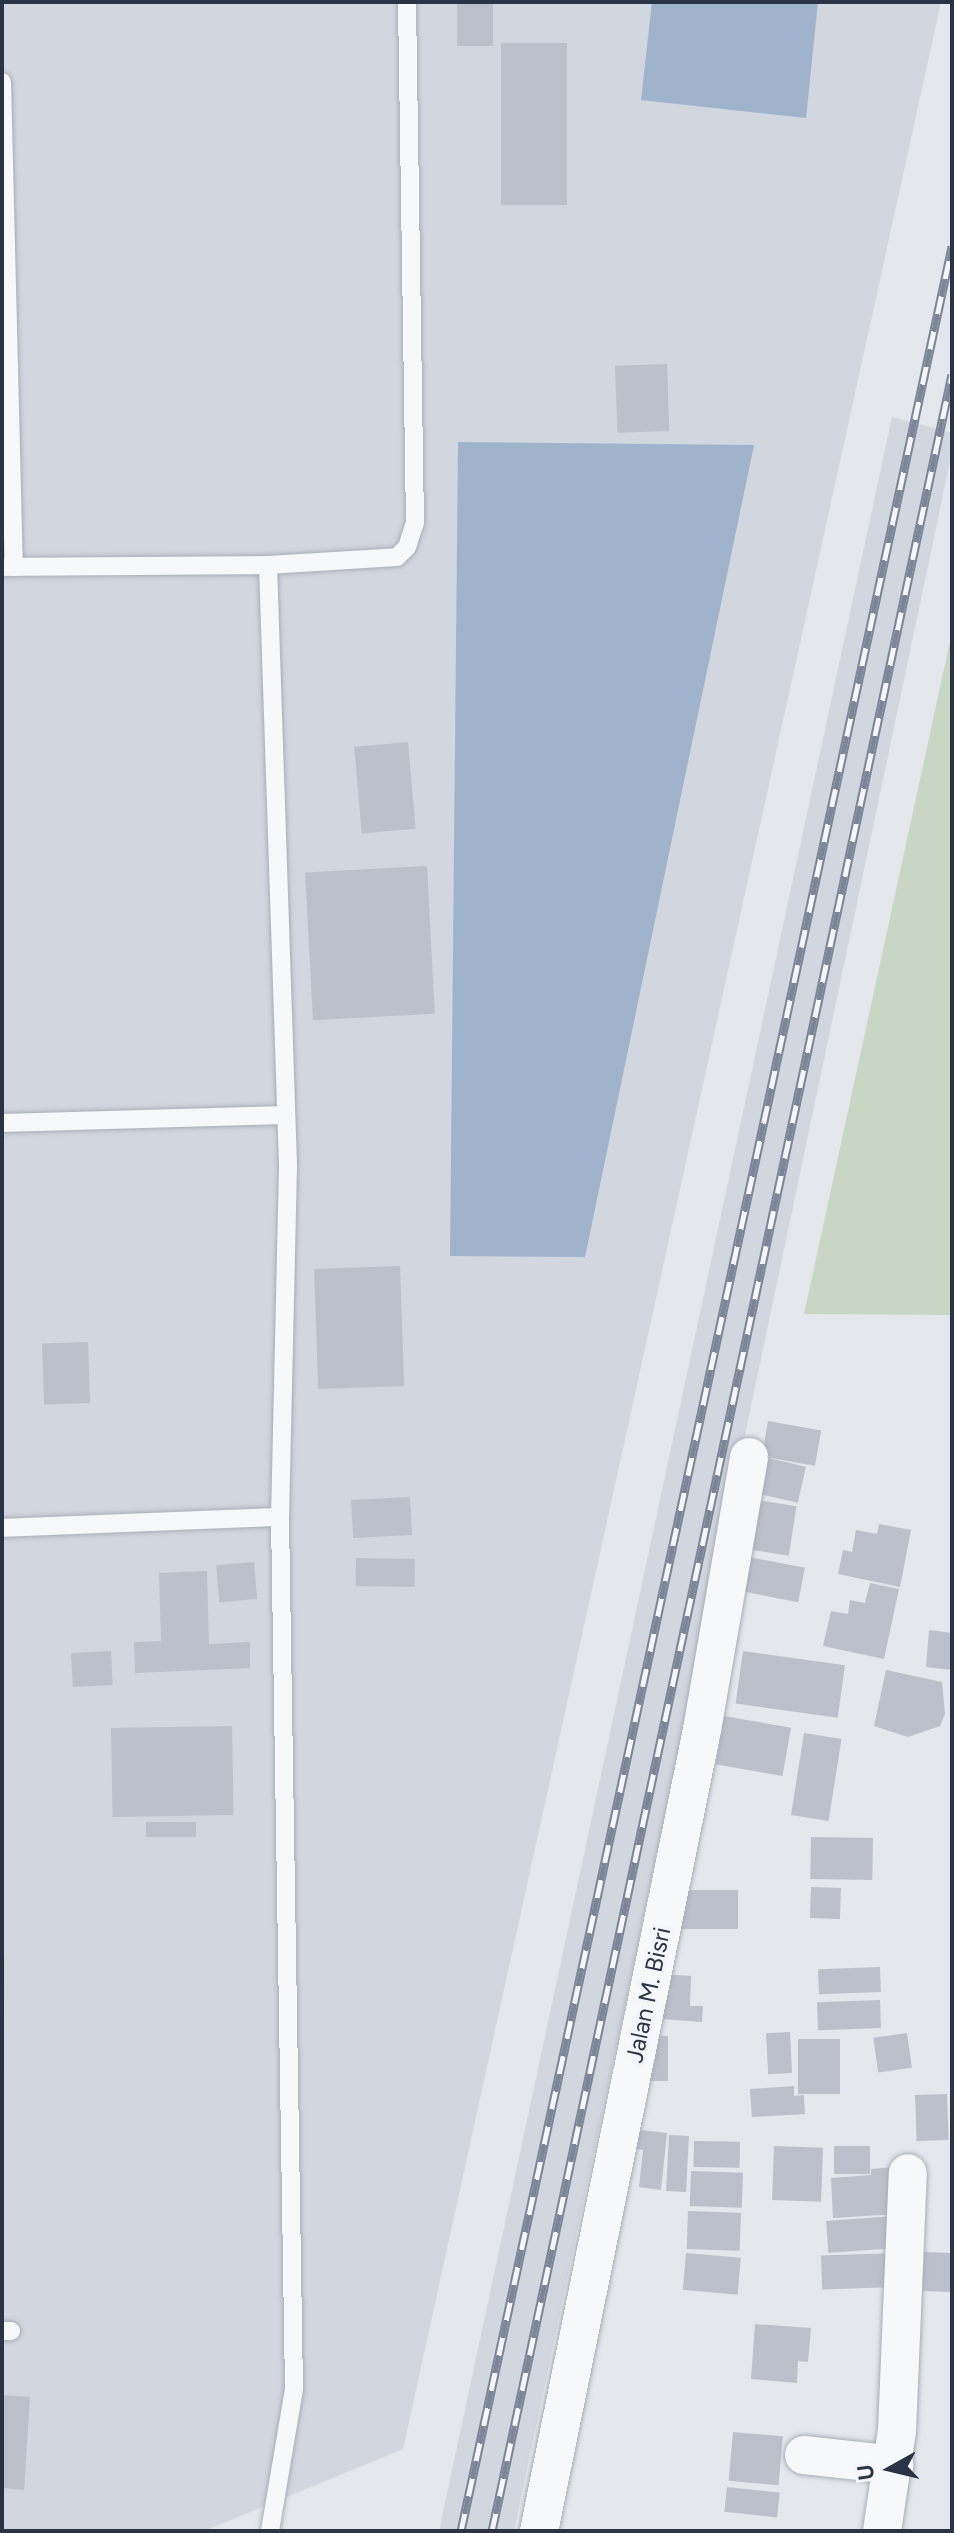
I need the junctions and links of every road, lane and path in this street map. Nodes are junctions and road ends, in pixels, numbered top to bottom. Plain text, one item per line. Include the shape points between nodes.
1 (407, 2) edge
2 (2, 82) edge
3 (268, 565) junction
4 (8, 567) edge
5 (285, 1115) junction
6 (2, 1123) edge
7 (749, 1457) dead end
8 (280, 1517) junction
9 (2, 1528) edge
10 (908, 2173) dead end
11 (804, 2455) dead end
12 (894, 2465) junction
13 (271, 2527) edge
14 (539, 2531) edge
15 (882, 2531) edge

1 - 3 lane via 415,523 407,547 397,557
2 - 4 lane
3 - 4 lane
3 - 5 lane
5 - 6 lane
5 - 8 lane
7 - 14 street, Jalan M. Bisri via 702,1730
8 - 9 lane
8 - 13 lane via 294,2389
10 - 12 street
11 - 12 street
12 - 15 street

